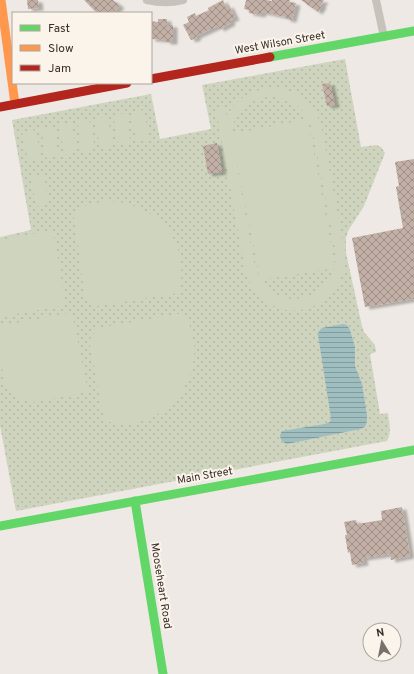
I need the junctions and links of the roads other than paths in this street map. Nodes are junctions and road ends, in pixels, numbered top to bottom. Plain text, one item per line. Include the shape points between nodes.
1 (1, 0) edge
2 (147, 0) edge
3 (183, 0) edge
4 (376, 0) edge
5 (2, 31) edge
6 (414, 31) edge
7 (384, 37) junction
8 (152, 79) edge
9 (122, 84) edge
10 (15, 104) junction
11 (0, 106) edge
12 (414, 450) edge
13 (135, 501) junction
14 (0, 526) edge
15 (163, 674) edge

1 - 5 main road
2 - 3 street via 157,3
4 - 7 street
5 - 10 main road
6 - 7 main road, West Wilson Street
7 - 8 main road, West Wilson Street
9 - 10 main road
10 - 11 main road
12 - 13 main road, Main Street
13 - 14 main road, Main Street
13 - 15 main road, Mooseheart Road

